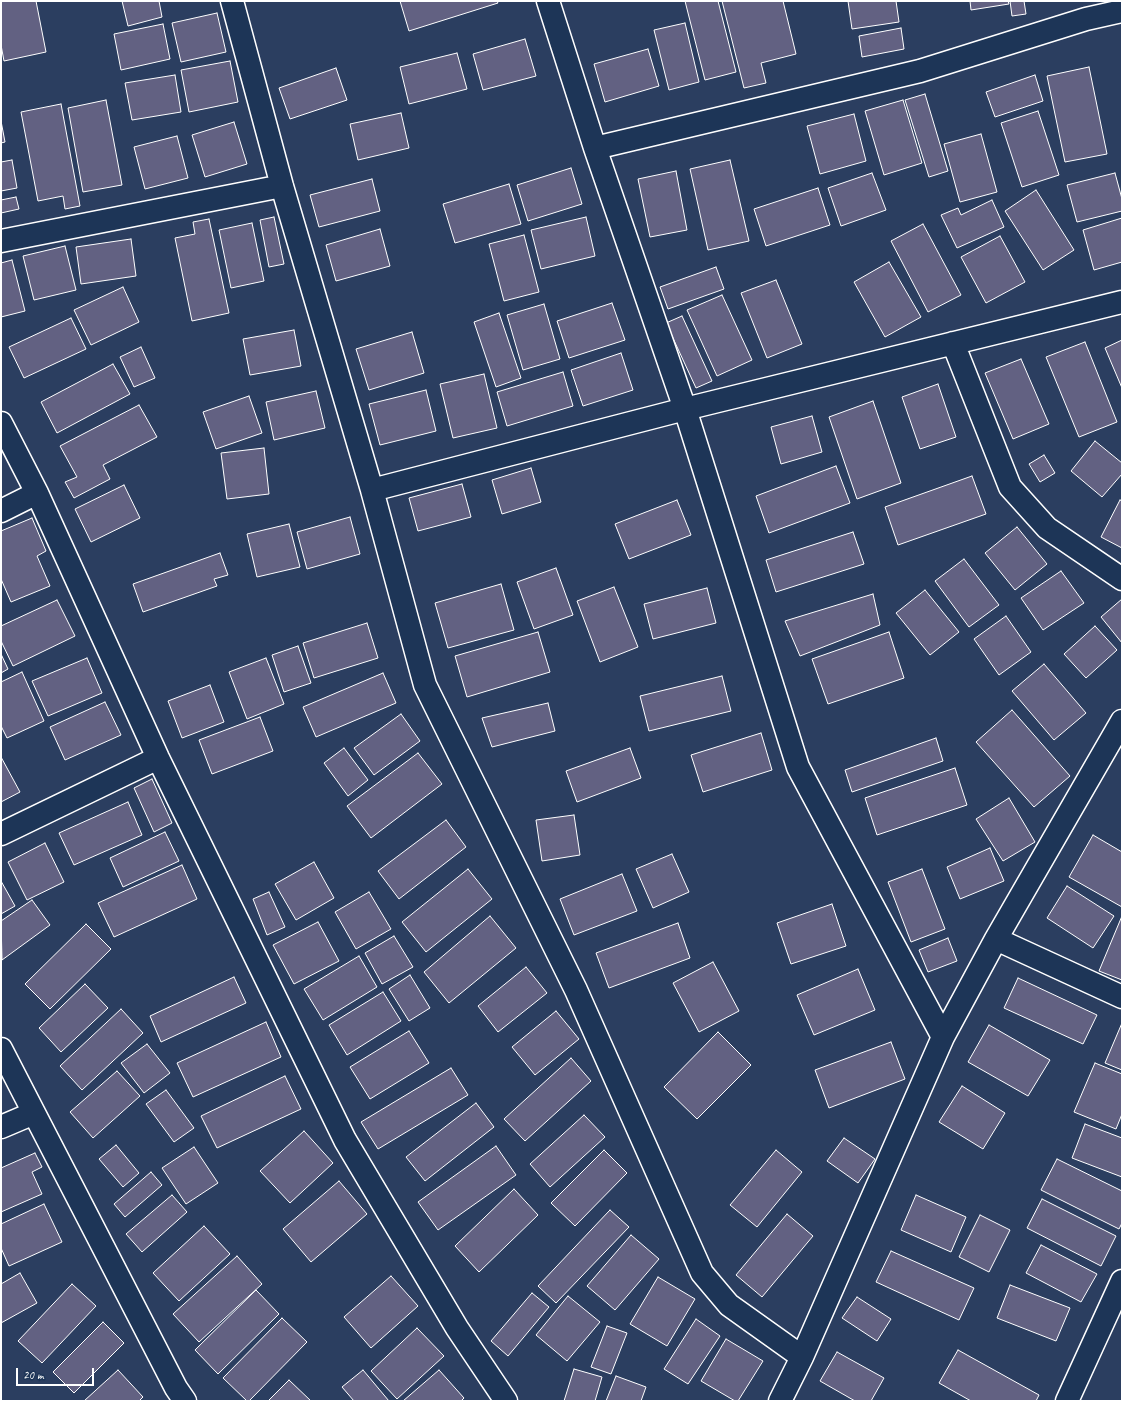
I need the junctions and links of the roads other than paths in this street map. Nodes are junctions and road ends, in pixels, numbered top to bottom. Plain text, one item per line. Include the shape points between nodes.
1 (232, 1) edge
2 (548, 1) edge
3 (1122, 11) edge
4 (595, 148) junction
5 (282, 186) junction
6 (1, 242) edge
7 (1122, 302) edge
8 (953, 343) junction
9 (685, 409) junction
10 (1, 422) edge
11 (372, 490) junction
12 (37, 493) junction
13 (1, 511) edge
14 (1122, 579) edge
15 (1122, 721) edge
16 (158, 758) junction
17 (1, 834) edge
18 (996, 939) junction
19 (1122, 997) edge
20 (943, 1037) junction
21 (1, 1050) edge
22 (34, 1113) junction
23 (1, 1127) edge
24 (1122, 1281) edge
25 (802, 1357) junction
26 (175, 1397) edge
27 (506, 1401) edge
28 (780, 1401) edge
29 (1067, 1401) edge

1 - 5 street
2 - 4 street
3 - 4 street via 1086,19 920,71
4 - 9 street
5 - 6 street
5 - 11 street
7 - 8 street
8 - 9 street
8 - 14 street via 1010,487 1047,528
9 - 11 street
9 - 20 street via 798,767
10 - 12 street
11 - 25 street via 425,685 576,990 702,1273 729,1305
12 - 13 street
12 - 16 street
15 - 18 street
16 - 17 street
16 - 27 street via 345,1140 457,1328
18 - 19 street
18 - 20 street
20 - 25 street
21 - 22 street
22 - 23 street
22 - 26 street
24 - 29 street
25 - 28 street

